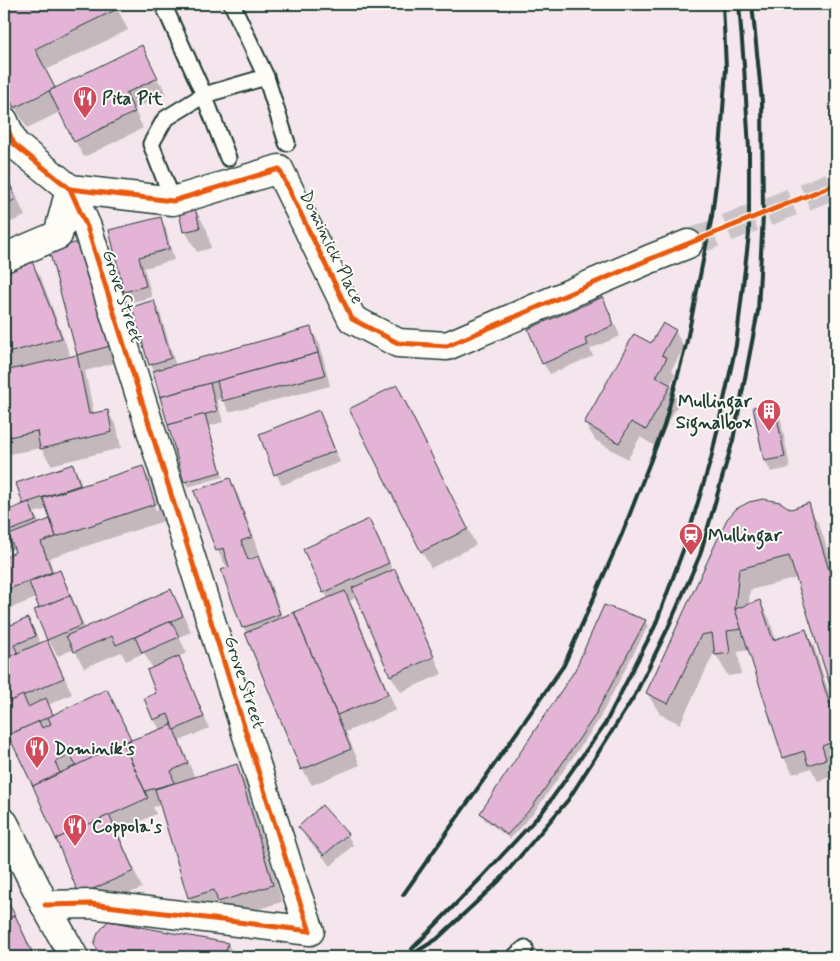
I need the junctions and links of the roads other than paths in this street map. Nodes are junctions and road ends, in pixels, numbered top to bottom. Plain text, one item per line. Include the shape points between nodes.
1 (164, 4) edge
2 (232, 4) edge
3 (266, 77) junction
4 (204, 95) junction
5 (4, 121) edge
6 (287, 143) dead end
7 (228, 158) dead end
8 (70, 189) junction
9 (173, 200) junction
10 (688, 244) tunnel mouth
11 (4, 258) edge
12 (4, 823) edge
13 (45, 905) junction
14 (74, 957) edge

1 - 4 lane
2 - 3 lane
3 - 4 lane
3 - 6 lane
4 - 7 lane
4 - 9 lane via 165,118 151,144
5 - 8 street via 14,144
8 - 9 street, Dominick Place
8 - 11 street via 58,236
8 - 13 street, Grove Street via 87,227 310,931 91,904
9 - 10 street, Dominick Place via 279,169 352,319 398,343 447,346
12 - 13 street
13 - 14 street

